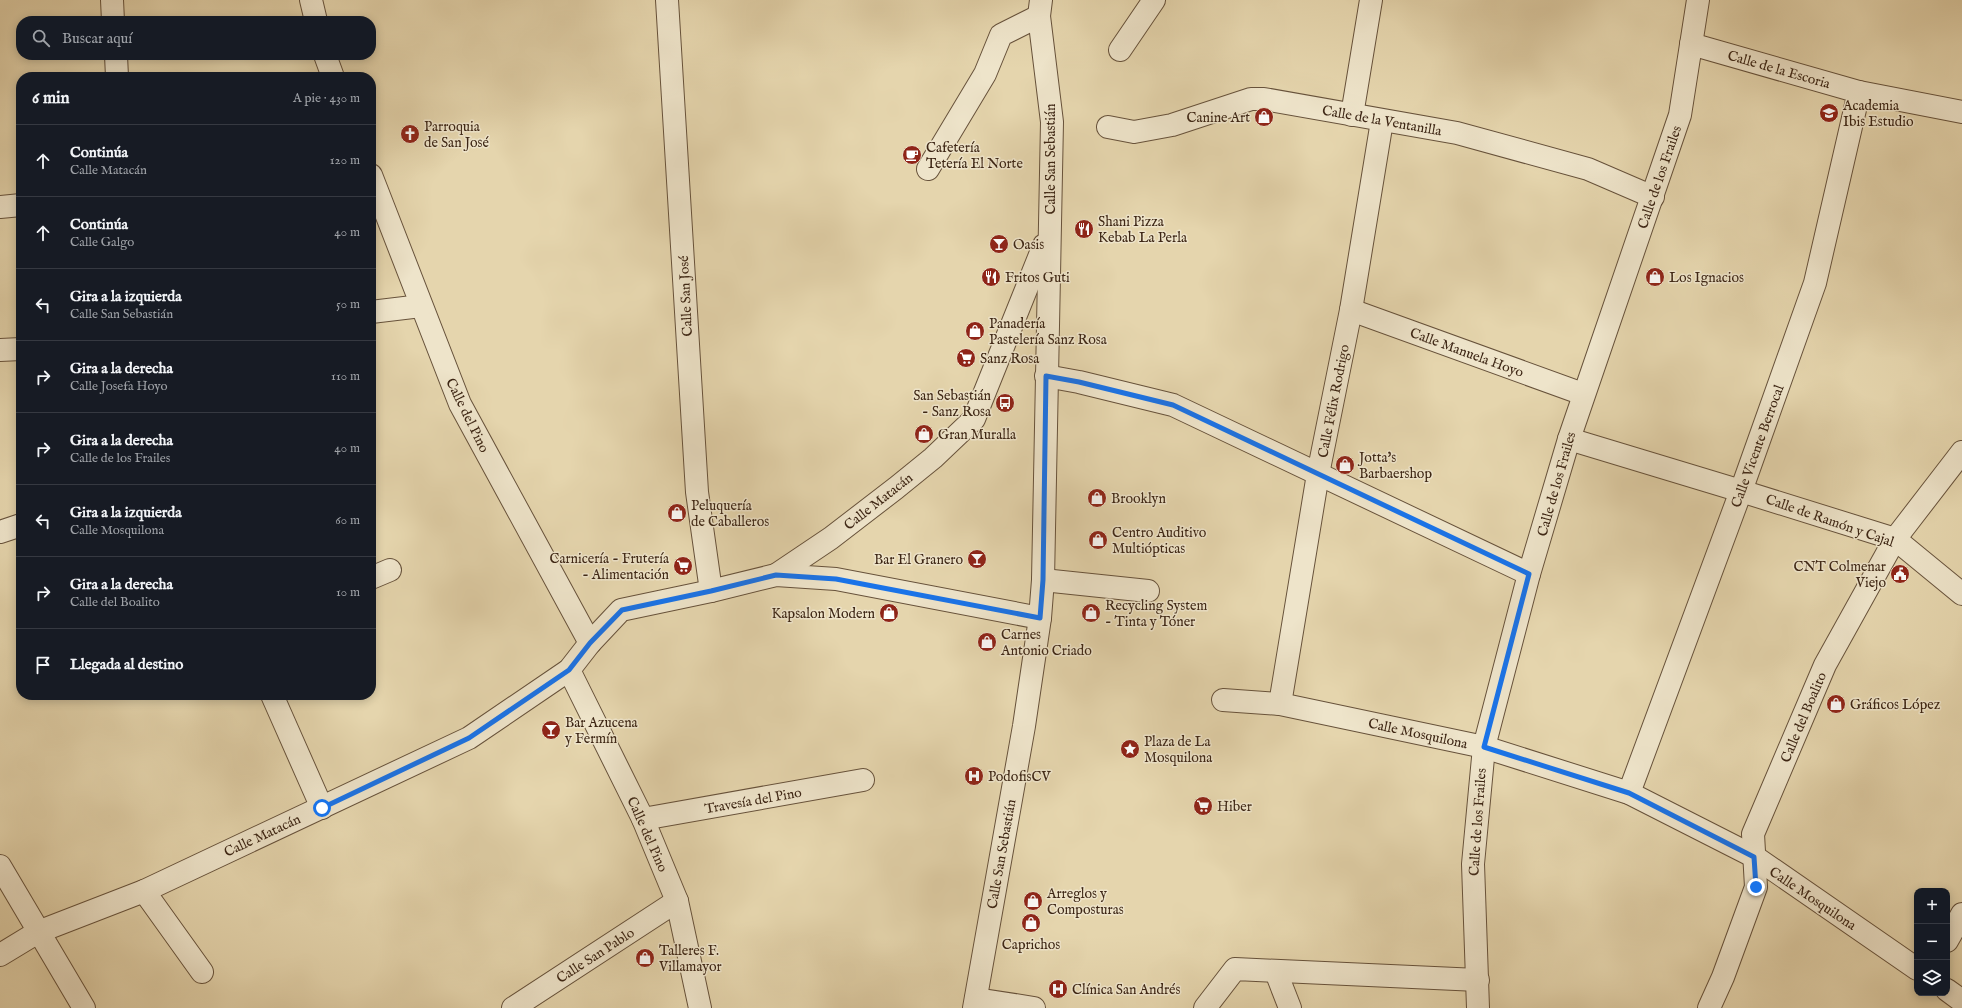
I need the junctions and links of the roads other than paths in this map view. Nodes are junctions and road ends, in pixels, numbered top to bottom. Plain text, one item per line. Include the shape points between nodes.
1 (112, 0) edge
2 (312, 0) edge
3 (667, 0) edge
4 (1154, 0) edge
5 (1370, 0) edge
6 (1698, 0) edge
7 (1040, 8) edge
8 (113, 16) edge
9 (315, 16) edge
10 (1691, 44) junction
11 (1120, 50) dead end
12 (116, 60) edge
13 (327, 60) edge
14 (117, 72) edge
15 (331, 72) edge
16 (1859, 92) junction
17 (1962, 112) edge
18 (1352, 115) junction
19 (1382, 121) junction
20 (1108, 127) dead end
21 (928, 169) dead end
22 (376, 188) edge
23 (1653, 197) junction
24 (16, 205) edge
25 (0, 207) edge
26 (1050, 231) junction
27 (421, 306) junction
28 (1351, 310) junction
29 (376, 311) edge
30 (16, 349) edge
31 (0, 350) edge
32 (1046, 376) junction
33 (1583, 394) junction
34 (974, 419) joint
35 (1569, 439) junction
36 (1962, 452) edge
37 (1318, 474) junction
38 (1741, 491) junction
39 (16, 527) edge
40 (0, 532) edge
41 (1895, 540) junction
42 (1529, 574) junction
43 (776, 575) junction
44 (1043, 580) junction
45 (711, 591) junction
46 (1148, 591) dead end
47 (1962, 594) edge
48 (1040, 618) junction
49 (590, 643) junction
50 (569, 670) junction
51 (274, 700) edge
52 (1223, 700) dead end
53 (1280, 704) junction
54 (1484, 747) junction
55 (863, 780) dead end
56 (1629, 793) junction
57 (322, 808) junction
58 (643, 819) junction
59 (1754, 857) junction
60 (0, 866) edge
61 (144, 891) junction
62 (677, 901) junction
63 (1962, 914) edge
64 (38, 932) junction
65 (1950, 936) edge
66 (0, 954) edge
67 (1914, 967) edge
68 (202, 972) dead end
69 (1276, 972) junction
70 (1478, 980) junction
71 (1950, 992) edge
72 (1962, 1001) edge
73 (975, 1003) edge
74 (84, 1008) edge
75 (513, 1008) edge
76 (700, 1008) edge
77 (1034, 1008) edge
78 (1205, 1008) edge
79 (1290, 1008) edge
80 (1478, 1008) edge
81 (1709, 1008) edge

1 - 8 street
2 - 9 street
3 - 45 street, Calle San José via 697,492
4 - 11 street
5 - 18 street
6 - 10 street, Calle de los Frailes
7 - 21 street, Calle San Sebastián via 1001,35 985,74
7 - 26 street, Calle San Sebastián via 1052,122
10 - 16 street, Calle de la Escoria
10 - 23 street, Calle de los Frailes via 1680,115
12 - 14 street
13 - 15 street
16 - 17 street, Calle de la Escoria
16 - 38 street, Calle Vicente Berrocal via 1815,283
18 - 19 street, Calle de la Ventanilla
18 - 20 street, Calle de la Ventanilla via 1264,99 1250,99 1172,125 1134,132
19 - 23 street, Calle de la Ventanilla via 1457,134 1588,169
19 - 28 street, Calle Félix Rodrigo
22 - 27 street, Calle del Pino
23 - 33 street, Calle de los Frailes
24 - 25 street
26 - 32 street, Calle San Sebastián
26 - 34 street, Calle San Sebastián
27 - 29 street
27 - 49 street, Calle del Pino via 460,404
28 - 33 street, Calle Manuela Hoyo
28 - 37 street, Calle Félix Rodrigo
30 - 31 street
32 - 37 street via 1173,405
32 - 44 street, Calle San Sebastián
33 - 35 street, Calle de los Frailes
34 - 43 street, Calle Matacán via 933,458 896,488 831,538
35 - 38 street, Calle de Ramón y Cajal
35 - 42 street, Calle de los Frailes
36 - 41 street, Calle del Boalito
37 - 42 street
37 - 53 street, Calle Félix Rodrigo
38 - 41 street, Calle de Ramón y Cajal
38 - 56 street, Calle Vicente Berrocal
39 - 40 street
41 - 47 street, Calle de Ramón y Cajal
41 - 59 street, Calle del Boalito via 1825,665 1753,834
42 - 54 street, Calle de los Frailes
43 - 45 street, Calle Matacán
43 - 48 street, Calle Matacán via 836,579
44 - 46 street
44 - 48 street, Calle San Sebastián
45 - 49 street, Calle Matacán via 622,610
48 - 73 street, Calle San Sebastián via 1024,726
49 - 50 street, Calle Matacán
50 - 57 street, Calle Matacán via 469,738
50 - 58 street, Calle del Pino
51 - 57 street
52 - 53 street, Calle Mosquilona
53 - 54 street, Calle Mosquilona
54 - 56 street, Calle Mosquilona
54 - 70 street, Calle de los Frailes via 1473,864
55 - 58 street, Travesía del Pino
56 - 59 street, Calle Mosquilona
57 - 61 street, Calle Matacán
58 - 62 street, Calle del Pino
59 - 67 street, Calle Mosquilona
59 - 81 street, Calle del Boalito via 1756,887
60 - 64 street
61 - 64 street, Calle Matacán
61 - 68 street
62 - 75 street, Calle San Pablo
62 - 76 street, Calle del Pino
63 - 65 street
64 - 66 street, Calle Matacán
64 - 74 street
69 - 70 street
69 - 78 street via 1235,969
69 - 79 street
70 - 80 street, Calle de los Frailes
71 - 72 street
73 - 77 street

